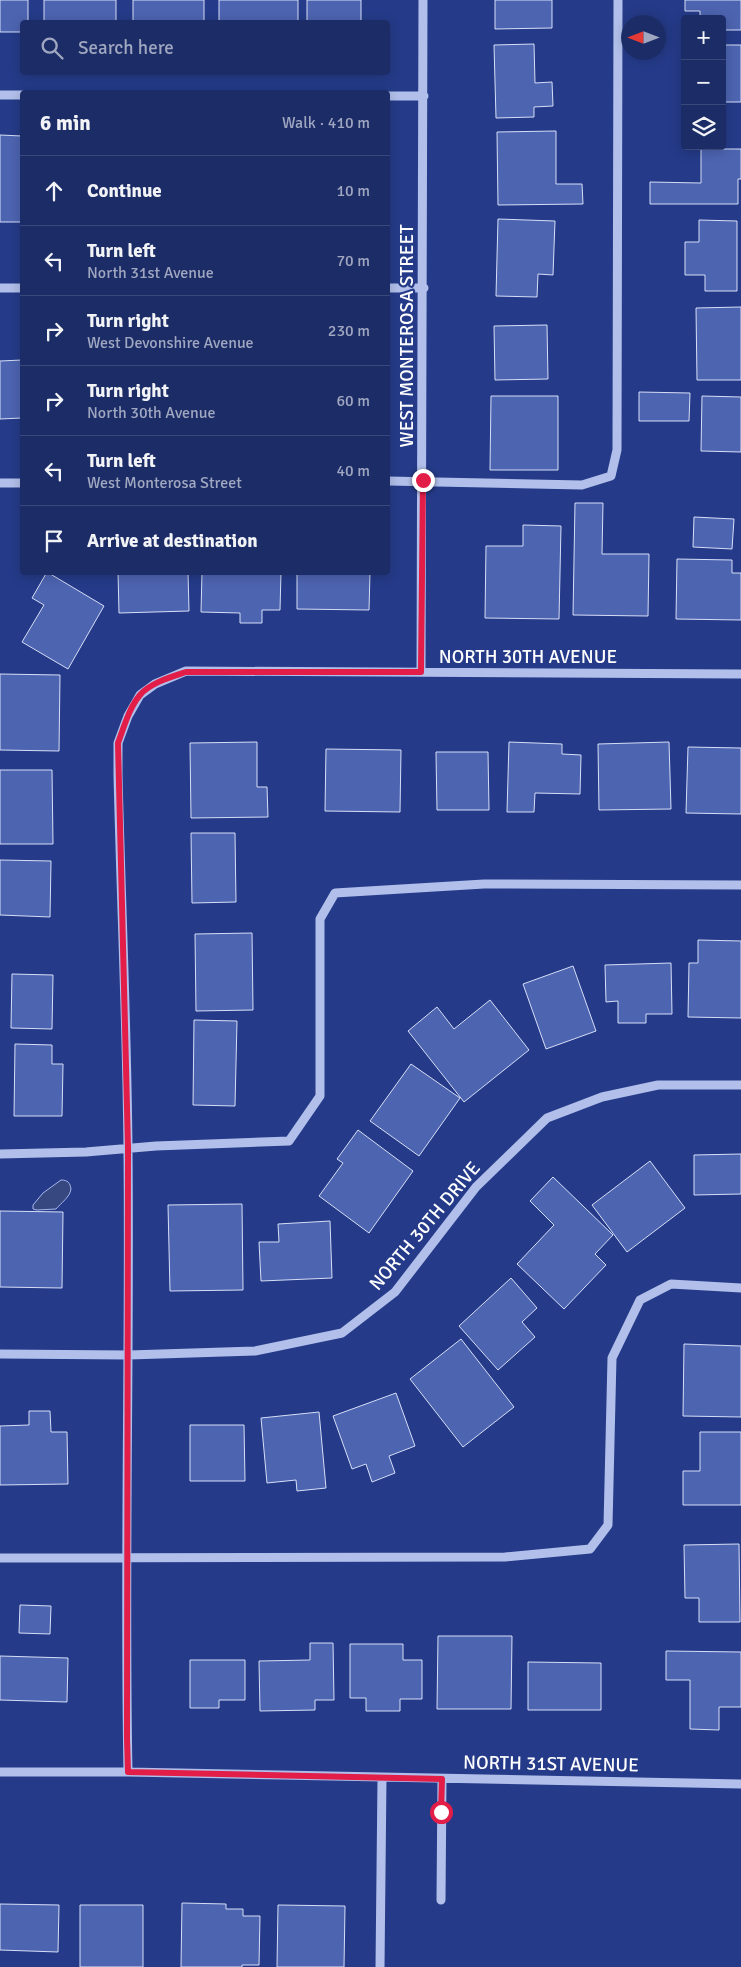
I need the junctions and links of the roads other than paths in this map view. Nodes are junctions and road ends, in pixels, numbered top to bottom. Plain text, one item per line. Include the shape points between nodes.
1 (423, 0) edge
2 (618, 0) edge
3 (0, 95) edge
4 (20, 95) edge
5 (390, 96) edge
6 (424, 96) junction
7 (0, 288) edge
8 (20, 288) edge
9 (390, 288) edge
10 (424, 288) junction
11 (423, 480) junction
12 (390, 481) edge
13 (0, 483) edge
14 (20, 483) edge
15 (421, 672) junction
16 (741, 674) edge
17 (741, 885) edge
18 (741, 1085) edge
19 (128, 1148) junction
20 (0, 1154) edge
21 (741, 1288) edge
22 (0, 1354) edge
23 (129, 1355) junction
24 (0, 1558) edge
25 (126, 1559) junction
26 (0, 1772) edge
27 (128, 1772) junction
28 (382, 1778) junction
29 (442, 1779) junction
30 (741, 1784) edge
31 (440, 1900) dead end
32 (380, 1967) edge

1 - 6 street, WEST MONTEROSA STREET
2 - 11 street via 617,450 611,476 582,485
3 - 4 street
5 - 6 street
6 - 10 street, WEST MONTEROSA STREET
7 - 8 street
9 - 10 street
10 - 11 street, WEST MONTEROSA STREET
11 - 12 street
11 - 15 street, WEST MONTEROSA STREET
13 - 14 street
15 - 16 street, NORTH 30TH AVENUE
15 - 19 street, NORTH 30TH AVENUE via 186,672 155,684 140,695 118,743
17 - 19 street via 484,884 335,893 320,919 320,1096 289,1141
18 - 23 street, NORTH 30TH DRIVE via 658,1085 602,1097 547,1118 476,1187 395,1292 342,1333 255,1351
19 - 20 street
19 - 23 street
21 - 25 street via 670,1284 640,1300 612,1358 608,1525 590,1550 505,1558
22 - 23 street, NORTH 30TH DRIVE
23 - 25 street
24 - 25 street
25 - 27 street
26 - 27 street, NORTH 31ST AVENUE
27 - 28 street, NORTH 31ST AVENUE
28 - 29 street, NORTH 31ST AVENUE
28 - 32 street
29 - 30 street, NORTH 31ST AVENUE
29 - 31 street

